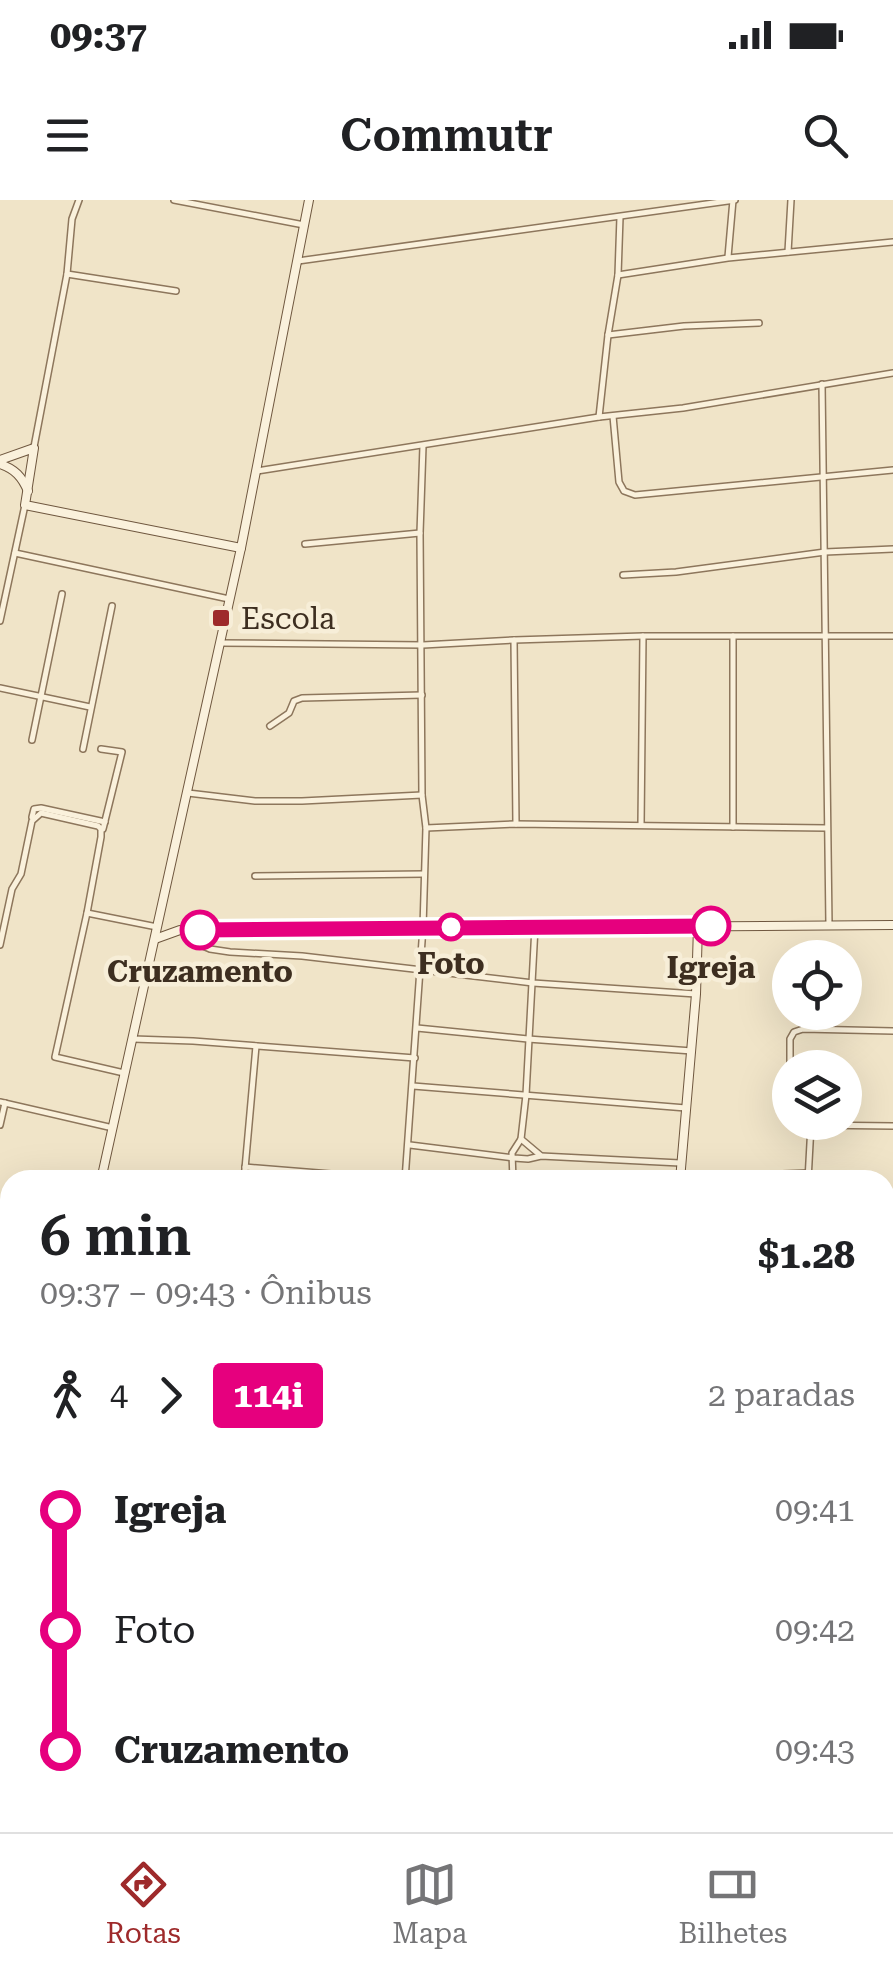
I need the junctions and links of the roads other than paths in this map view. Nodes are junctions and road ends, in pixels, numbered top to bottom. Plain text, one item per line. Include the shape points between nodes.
1 (79, 200) edge
2 (174, 200) edge
3 (309, 200) edge
4 (734, 200) edge
5 (792, 200) edge
6 (620, 217) junction
7 (304, 224) junction
8 (893, 242) edge
9 (788, 253) junction
10 (728, 258) junction
11 (298, 262) junction
12 (67, 274) junction
13 (618, 275) junction
14 (176, 291) dead end
15 (758, 322) dead end
16 (608, 335) junction
17 (893, 373) edge
18 (822, 384) junction
19 (613, 416) junction
20 (599, 417) junction
21 (424, 446) junction
22 (34, 448) junction
23 (0, 462) edge
24 (893, 470) edge
25 (257, 471) junction
26 (824, 476) junction
27 (28, 491) junction
28 (26, 505) junction
29 (420, 533) junction
30 (305, 544) dead end
31 (241, 548) junction
32 (893, 549) edge
33 (825, 552) junction
34 (15, 553) junction
35 (623, 575) dead end
36 (62, 594) dead end
37 (229, 600) junction
38 (112, 606) dead end
39 (0, 621) edge
40 (643, 636) junction
41 (733, 636) junction
42 (827, 636) junction
43 (893, 636) edge
44 (514, 640) junction
45 (220, 643) junction
46 (422, 645) junction
47 (0, 688) edge
48 (422, 695) junction
49 (40, 696) junction
50 (90, 707) junction
51 (270, 726) dead end
52 (32, 740) dead end
53 (83, 749) dead end
54 (101, 749) dead end
55 (188, 792) junction
56 (422, 795) junction
57 (32, 821) junction
58 (105, 822) junction
59 (516, 824) junction
60 (641, 825) junction
61 (732, 827) junction
62 (426, 828) junction
63 (828, 828) junction
64 (101, 837) junction
65 (424, 874) junction
66 (254, 876) dead end
67 (0, 886) edge
68 (12, 888) junction
69 (87, 913) junction
70 (160, 917) junction
71 (893, 925) edge
72 (698, 926) junction
73 (829, 926) junction
74 (156, 927) junction
75 (423, 927) junction
76 (536, 927) junction
77 (189, 930) junction
78 (154, 939) junction
79 (0, 945) edge
80 (420, 971) junction
81 (533, 983) junction
82 (696, 994) junction
83 (417, 1028) junction
84 (893, 1031) edge
85 (134, 1038) junction
86 (528, 1039) junction
87 (256, 1046) junction
88 (790, 1050) edge
89 (692, 1051) junction
90 (415, 1058) junction
91 (124, 1073) junction
92 (413, 1086) junction
93 (526, 1095) junction
94 (2, 1102) edge
95 (686, 1108) junction
96 (0, 1124) edge
97 (862, 1126) edge
98 (893, 1126) edge
99 (113, 1128) junction
100 (521, 1138) junction
101 (811, 1140) edge
102 (409, 1145) junction
103 (541, 1156) junction
104 (514, 1158) junction
105 (680, 1163) junction
106 (245, 1167) junction
107 (103, 1170) edge
108 (245, 1170) edge
109 (282, 1170) edge
110 (406, 1170) edge
111 (513, 1170) edge
112 (680, 1170) edge
113 (808, 1170) edge

1 - 12 street
2 - 7 street
3 - 7 street
4 - 6 street
4 - 10 street
5 - 9 street
6 - 11 street
6 - 13 street
7 - 11 street
8 - 9 street
9 - 10 street
10 - 13 street
11 - 25 street
12 - 14 street
12 - 22 street
13 - 16 street
15 - 16 street
16 - 20 street
17 - 18 street
18 - 19 street
18 - 26 street
19 - 20 street
19 - 26 street via 624,491
20 - 21 street
21 - 25 street
21 - 29 street
22 - 23 street
22 - 27 street
23 - 27 street
24 - 26 street
25 - 31 street
26 - 33 street
27 - 28 street
28 - 31 street
28 - 34 street
29 - 30 street
29 - 46 street
31 - 37 street
32 - 33 street
33 - 35 street
33 - 42 street
34 - 37 street
34 - 39 street
36 - 49 street
37 - 45 street
38 - 50 street
40 - 41 street
40 - 44 street
40 - 60 street
41 - 42 street
41 - 61 street
42 - 43 street
42 - 63 street
44 - 46 street
44 - 59 street
45 - 46 street
45 - 55 street
46 - 48 street
47 - 49 street
48 - 51 street via 302,698
48 - 56 street
49 - 50 street
49 - 52 street
50 - 53 street
54 - 58 street via 122,752
55 - 56 street via 302,801
55 - 70 street
56 - 62 street
57 - 58 street via 34,809 41,808
57 - 64 street via 40,813 94,824
57 - 68 street
58 - 64 street
59 - 60 street
59 - 62 street
60 - 61 street
61 - 63 street
62 - 65 street
63 - 73 street
64 - 69 street
65 - 66 street
65 - 75 street
67 - 68 street
68 - 79 street
69 - 74 street
69 - 91 street via 55,1057
70 - 74 street
70 - 77 street
71 - 73 street
72 - 73 street
72 - 76 street
72 - 82 street
74 - 78 street
75 - 76 street
75 - 77 street
75 - 80 street
76 - 81 street
77 - 78 street
77 - 80 street via 194,942 210,949
78 - 85 street
80 - 81 street
80 - 83 street
81 - 82 street
81 - 86 street
82 - 89 street
83 - 86 street
83 - 90 street
84 - 88 street via 803,1029 794,1032
85 - 87 street
85 - 91 street
86 - 89 street
86 - 93 street
87 - 90 street
87 - 106 street
89 - 95 street
90 - 92 street
91 - 99 street
92 - 93 street
92 - 102 street
93 - 95 street
93 - 100 street
94 - 96 street
94 - 99 street
95 - 105 street
97 - 98 street
99 - 107 street
100 - 103 street
100 - 104 street
101 - 113 street
102 - 104 street
102 - 110 street
103 - 104 street
103 - 105 street
104 - 111 street
105 - 112 street
106 - 108 street
106 - 109 street

